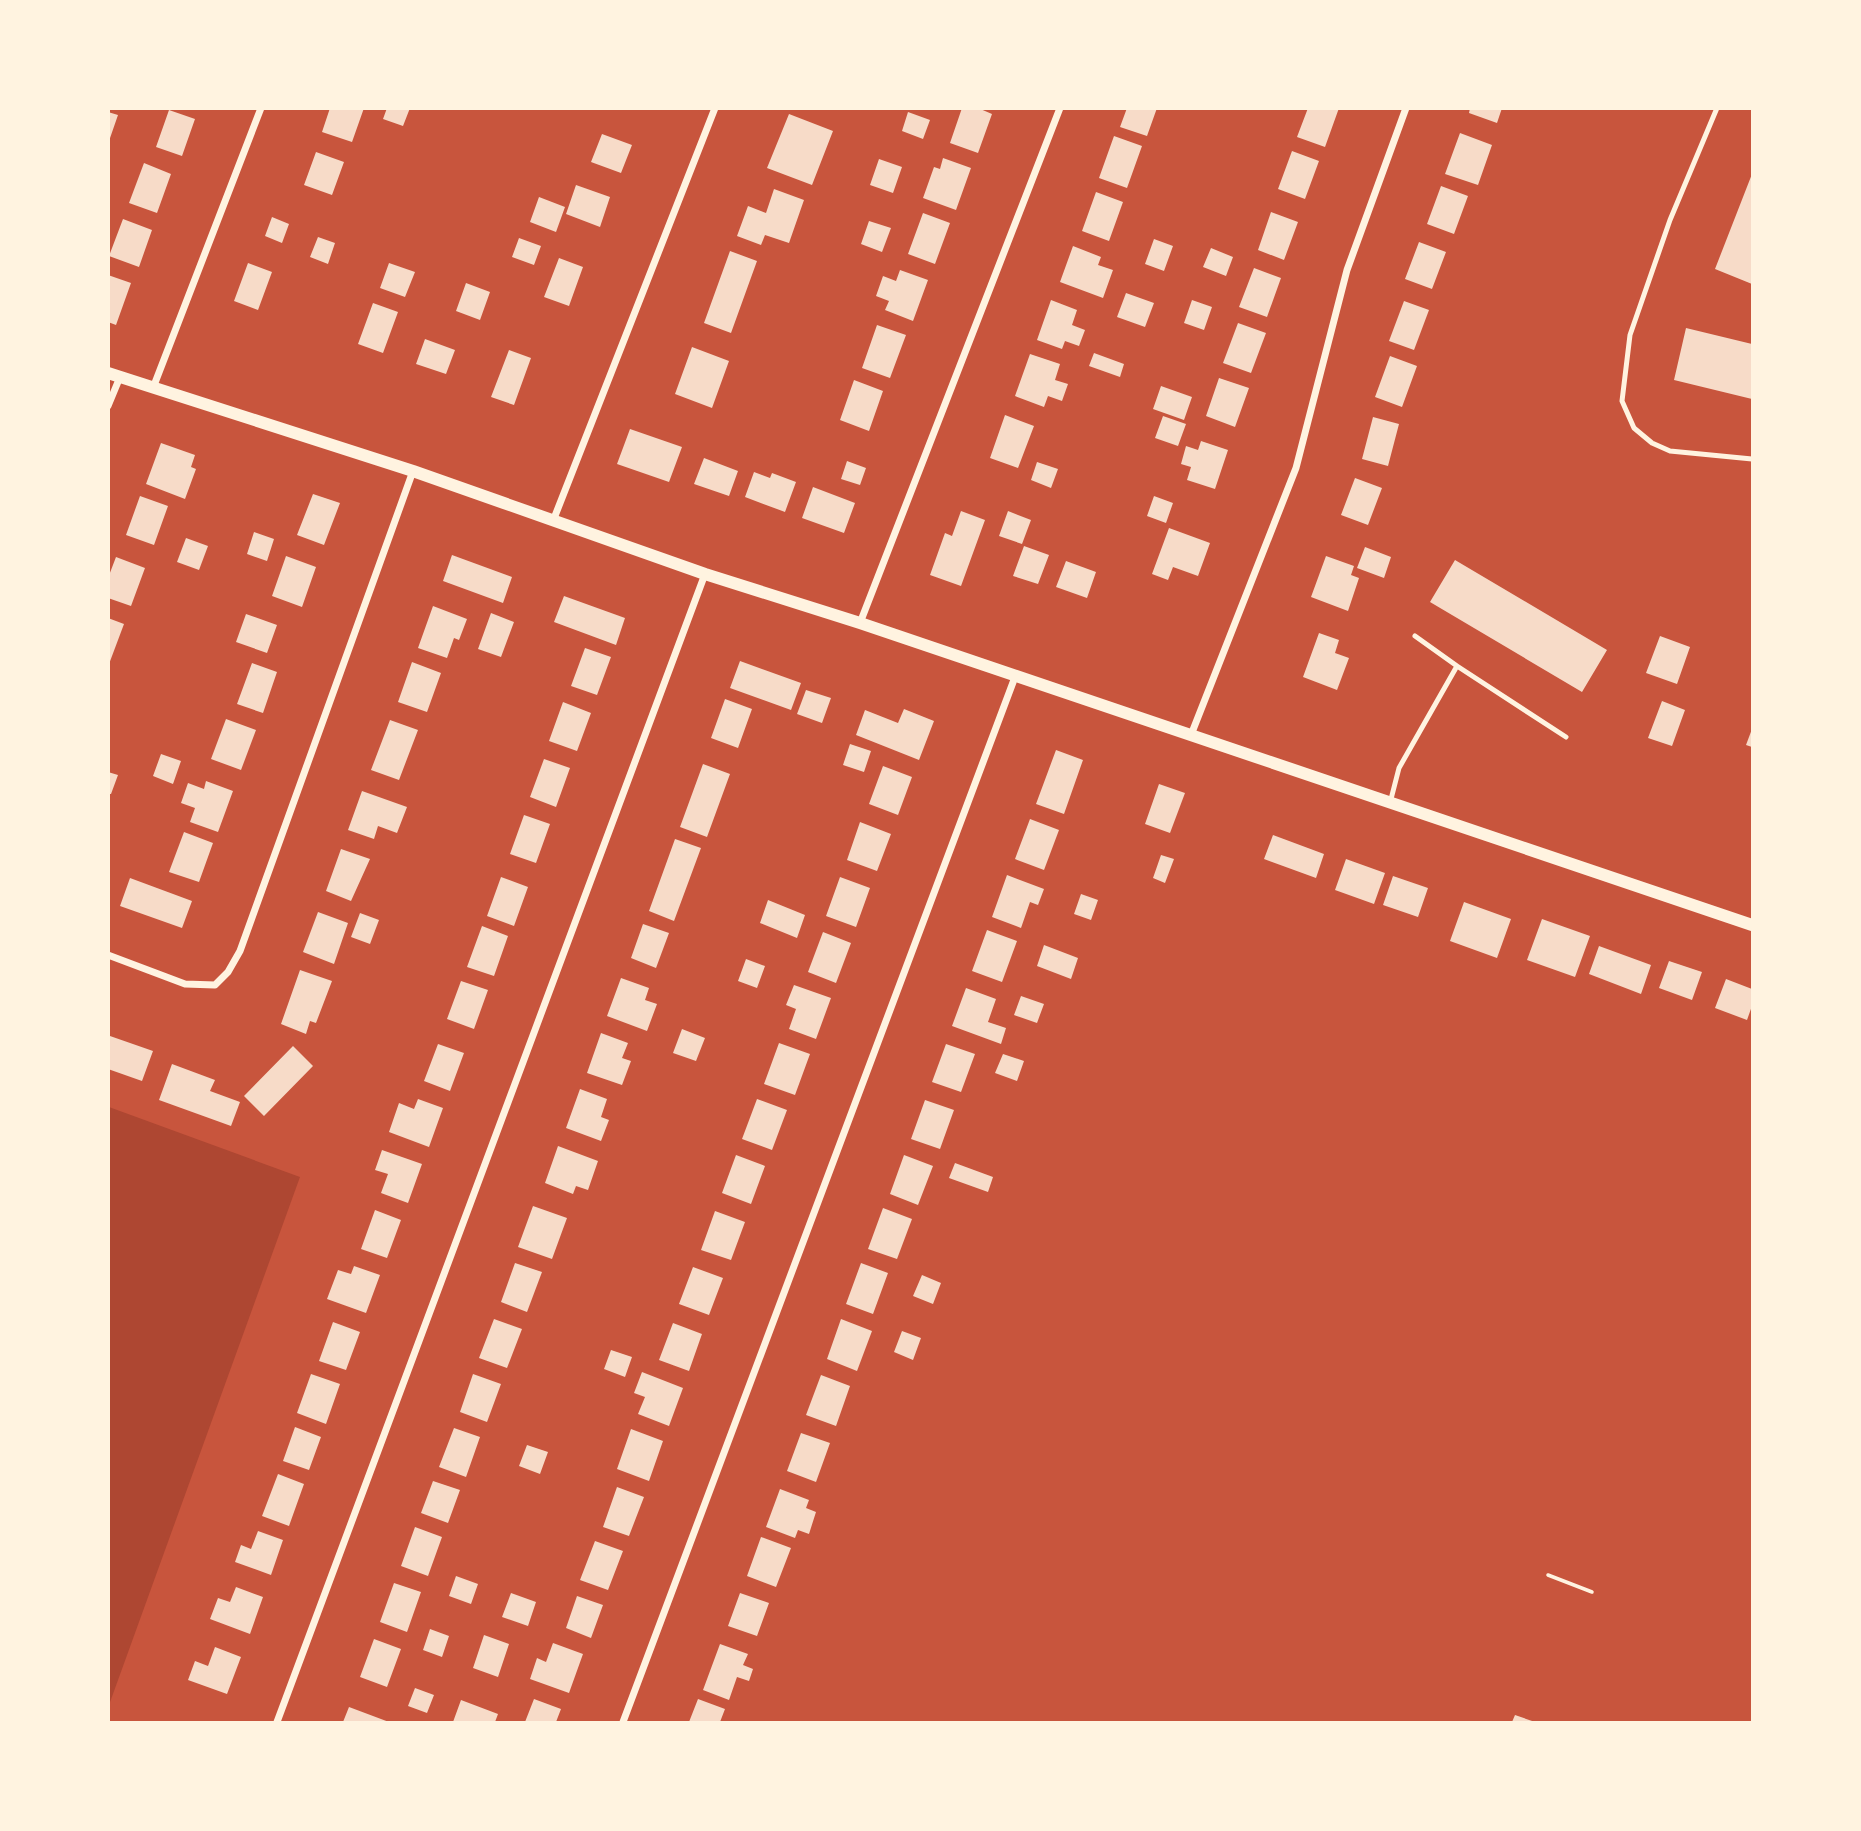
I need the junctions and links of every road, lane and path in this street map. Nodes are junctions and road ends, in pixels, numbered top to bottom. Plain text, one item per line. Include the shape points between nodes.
1 (261, 108) edge
2 (715, 108) edge
3 (1060, 108) edge
4 (1406, 108) edge
5 (1717, 108) edge
6 (114, 375) edge
7 (153, 388) junction
8 (108, 406) edge
9 (1752, 459) edge
10 (413, 471) junction
11 (553, 521) junction
12 (705, 574) junction
13 (860, 623) junction
14 (1415, 636) dead end
15 (1457, 666) junction
16 (1015, 677) junction
17 (1191, 735) junction
18 (1566, 737) dead end
19 (1390, 803) junction
20 (1752, 925) edge
21 (108, 955) edge
22 (1548, 1575) dead end
23 (1592, 1592) dead end
24 (277, 1723) edge
25 (623, 1723) edge

1 - 7 street
2 - 11 street
3 - 13 street
4 - 17 street via 1347,270 1296,468
5 - 9 lane via 1670,220 1630,335 1622,401 1634,428 1651,443 1670,451
6 - 7 street
6 - 8 street
7 - 10 street
10 - 11 street
10 - 21 street via 240,951 228,972 215,985 185,984
11 - 12 street
12 - 13 street
12 - 24 street
13 - 16 street
14 - 15 lane
15 - 18 lane
15 - 19 lane via 1399,768
16 - 17 street
16 - 25 street
17 - 19 street
19 - 20 street
22 - 23 path

